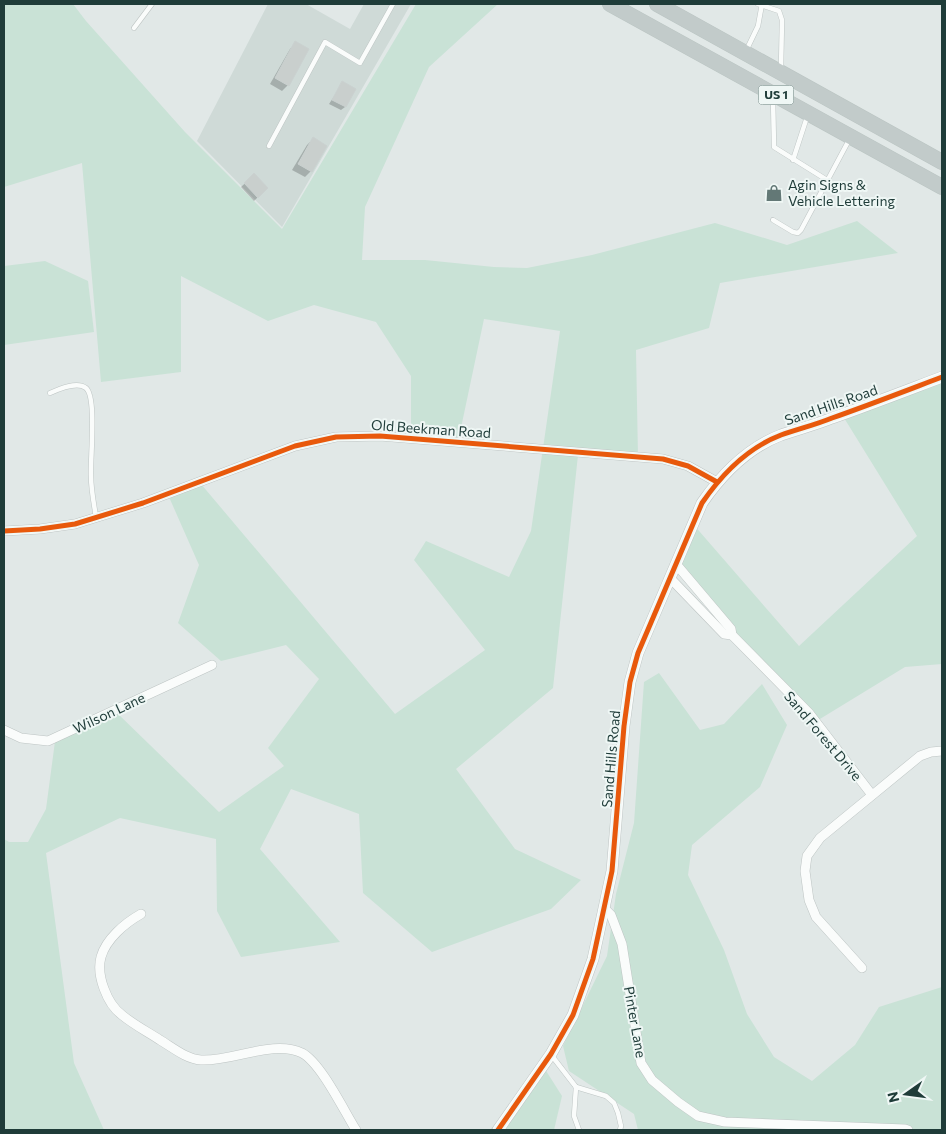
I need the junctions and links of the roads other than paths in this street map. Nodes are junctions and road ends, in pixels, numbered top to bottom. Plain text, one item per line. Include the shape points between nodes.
1 (152, 4) edge
2 (393, 4) edge
3 (610, 4) edge
4 (657, 4) edge
5 (761, 4) edge
6 (674, 8) edge
7 (134, 28) dead end
8 (746, 53) junction
9 (781, 72) junction
10 (773, 94) junction
11 (808, 113) junction
12 (851, 137) junction
13 (269, 146) dead end
14 (793, 160) junction
15 (942, 162) edge
16 (827, 180) junction
17 (942, 187) edge
18 (773, 220) dead end
19 (942, 377) edge
20 (50, 393) dead end
21 (717, 482) junction
22 (96, 517) junction
23 (4, 530) edge
24 (676, 564) junction
25 (670, 578) junction
26 (732, 635) junction
27 (212, 666) dead end
28 (4, 730) edge
29 (942, 751) edge
30 (872, 795) junction
31 (604, 908) junction
32 (142, 914) dead end
33 (862, 968) dead end
34 (551, 1054) junction
35 (576, 1087) junction
36 (356, 1130) edge
37 (498, 1130) edge
38 (579, 1130) edge
39 (620, 1130) edge
40 (908, 1130) edge

1 - 7 lane
2 - 13 lane via 360,63 325,42
3 - 10 highway, US 1
4 - 6 highway, US 1
5 - 8 lane via 758,26
5 - 9 lane via 779,11 782,20
6 - 8 highway, US 1
8 - 9 highway, US 1
9 - 15 highway, US 1
10 - 11 highway, US 1
10 - 14 lane via 774,147
11 - 12 highway, US 1
11 - 14 lane
12 - 16 lane
12 - 17 highway, US 1
14 - 16 lane
16 - 18 lane via 798,233
19 - 21 street, Sand Hills Road via 779,436 749,453
20 - 22 lane via 78,385 90,393 91,474
21 - 22 street, Old Beekman Road via 688,466 663,459 380,436 336,437 295,446 153,500
21 - 24 street, Sand Hills Road via 702,503
22 - 23 street, Old Beekman Road via 40,529
24 - 25 street, Sand Hills Road
24 - 26 street, Sand Forest Drive via 731,628
25 - 26 street, Sand Forest Drive via 724,634
25 - 31 street, Sand Hills Road via 638,653 630,682 612,871
26 - 30 street, Sand Forest Drive via 809,713
27 - 28 street, Wilson Lane via 48,741 21,738
29 - 30 street via 920,756
30 - 33 street via 820,838 807,856 805,871 809,900 816,917
31 - 34 street, Sand Hills Road via 593,959 573,1014
31 - 40 street, Pinter Lane via 611,916 622,944 641,1063 652,1080 678,1102 698,1116 725,1122
32 - 36 street via 118,930 99,964 102,983 120,1014 184,1055 198,1060 217,1060 271,1049 302,1053 323,1076
34 - 35 lane
34 - 37 street, Sand Hills Road
35 - 38 lane via 574,1116
35 - 39 lane via 606,1096 614,1103

